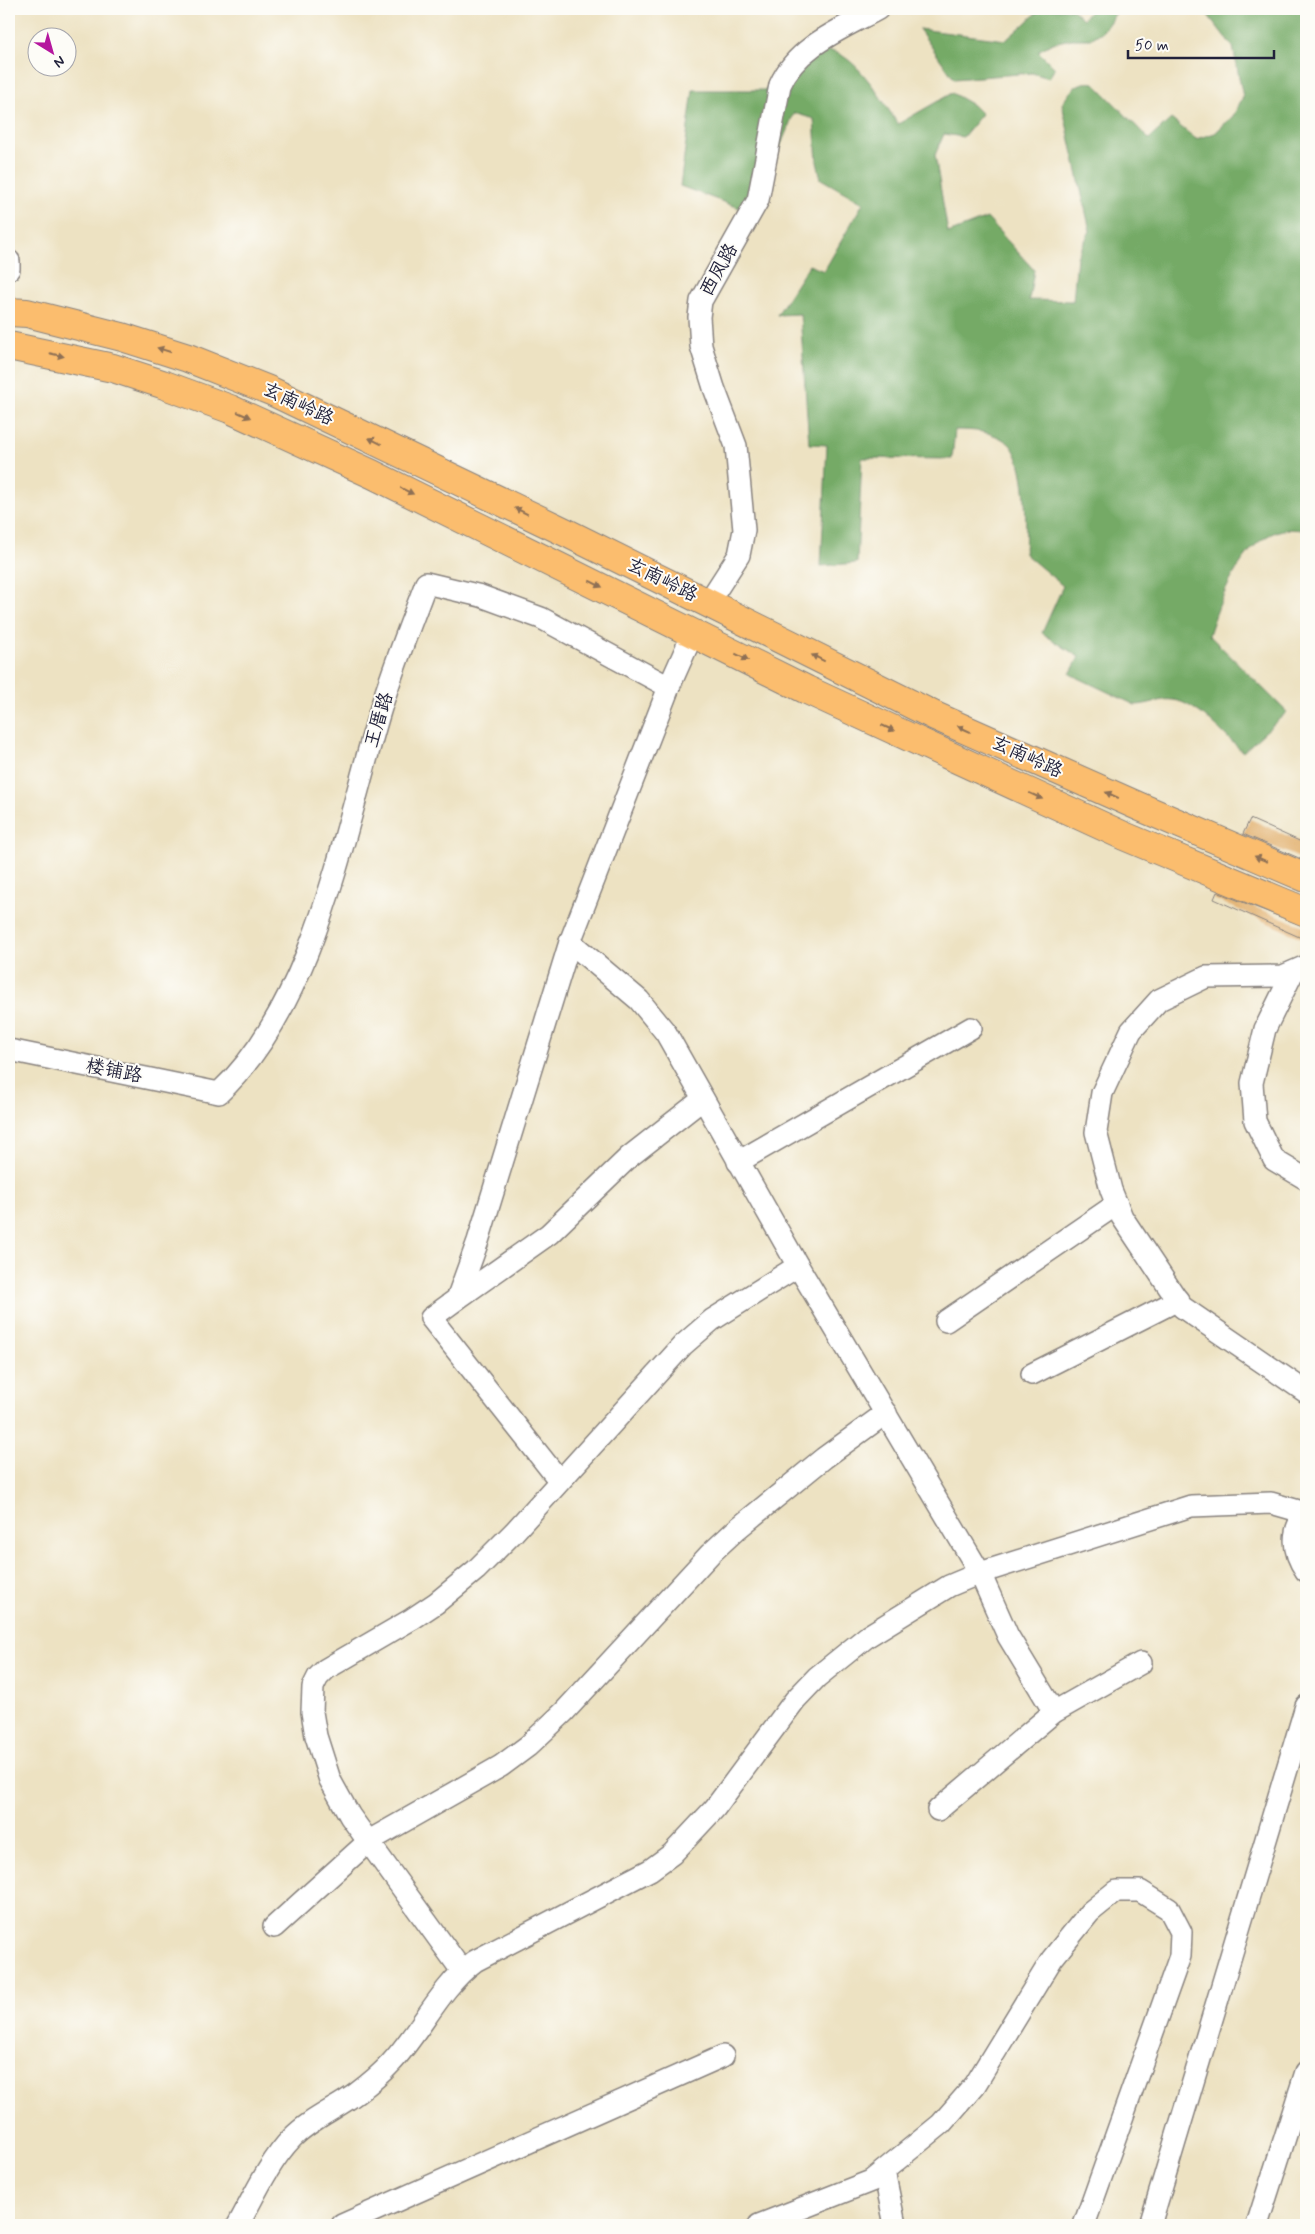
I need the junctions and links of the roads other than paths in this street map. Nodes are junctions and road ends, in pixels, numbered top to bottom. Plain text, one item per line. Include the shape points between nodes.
1 (878, 9) edge
2 (9, 261) edge
3 (9, 269) edge
4 (9, 312) edge
5 (9, 346) edge
6 (708, 603) junction
7 (693, 633) junction
8 (669, 687) junction
9 (1306, 878) edge
10 (1306, 912) edge
11 (570, 942) junction
12 (1299, 969) edge
13 (971, 1028) dead end
14 (9, 1050) edge
15 (219, 1093) joint
16 (703, 1099) junction
17 (738, 1162) junction
18 (1306, 1179) edge
19 (1117, 1204) junction
20 (798, 1266) junction
21 (457, 1299) junction
22 (1178, 1300) junction
23 (946, 1321) dead end
24 (1032, 1374) dead end
25 (1306, 1392) edge
26 (886, 1414) junction
27 (559, 1480) junction
28 (1306, 1512) edge
29 (1306, 1571) edge
30 (980, 1573) junction
31 (1141, 1663) dead end
32 (1306, 1706) edge
33 (1054, 1712) junction
34 (938, 1810) dead end
35 (369, 1841) junction
36 (274, 1927) dead end
37 (462, 1971) junction
38 (722, 2056) dead end
39 (1306, 2072) edge
40 (884, 2171) junction
41 (238, 2225) edge
42 (342, 2225) edge
43 (759, 2225) edge
44 (895, 2225) edge
45 (1084, 2225) edge
46 (1150, 2225) edge
47 (1257, 2225) edge

1 - 6 street, 西凤路 via 806,50 788,68 780,85 758,200 701,301 701,346 736,446 744,530 738,555
2 - 3 street
6 -> 4 main road, 玄南岭路 via 271,391 210,366 91,328
5 -> 7 main road, 玄南岭路 via 105,366 199,397 372,474
9 -> 6 main road, 玄南岭路 via 935,716
7 - 8 street
7 -> 10 main road, 玄南岭路 via 807,690 1124,836
8 - 11 street
8 - 15 street, 王厝路 via 540,618 487,598 426,583 380,710 347,832 308,949 271,1028 243,1068
11 - 16 street via 654,1016
11 - 21 street
12 - 18 street via 1265,1029 1252,1093 1255,1121 1274,1160
12 - 19 street via 1283,976 1206,977 1159,1000 1131,1031 1102,1093 1096,1132
13 - 17 street
14 - 15 street, 楼铺路
16 - 17 street
16 - 21 street via 629,1158 549,1234
17 - 20 street
19 - 22 street via 1122,1217
19 - 23 street
20 - 26 street
20 - 27 street via 730,1307 695,1334
21 - 27 street via 432,1318
22 - 24 street
22 - 25 street via 1182,1307
26 - 30 street
26 - 35 street via 810,1468 710,1554 564,1712 528,1746 502,1766
27 - 35 street via 514,1532 456,1587 412,1619 318,1677 311,1696 312,1712 324,1763 339,1797
28 - 29 street via 1298,1522 1294,1540 1298,1560
28 - 30 street via 1271,1503 1191,1506
30 - 33 street via 1008,1636
30 - 37 street via 924,1600 840,1657 795,1700 715,1808 672,1854 650,1870 475,1961
31 - 33 street
32 - 46 street
33 - 34 street
35 - 36 street
35 - 37 street
37 - 41 street via 405,2047 377,2077 291,2139
38 - 42 street
39 - 47 street
40 - 43 street via 871,2181
40 - 44 street
40 - 45 street via 941,2124 975,2085 1052,1959 1090,1912 1116,1891 1140,1891 1169,1909 1181,1932 1180,1956

